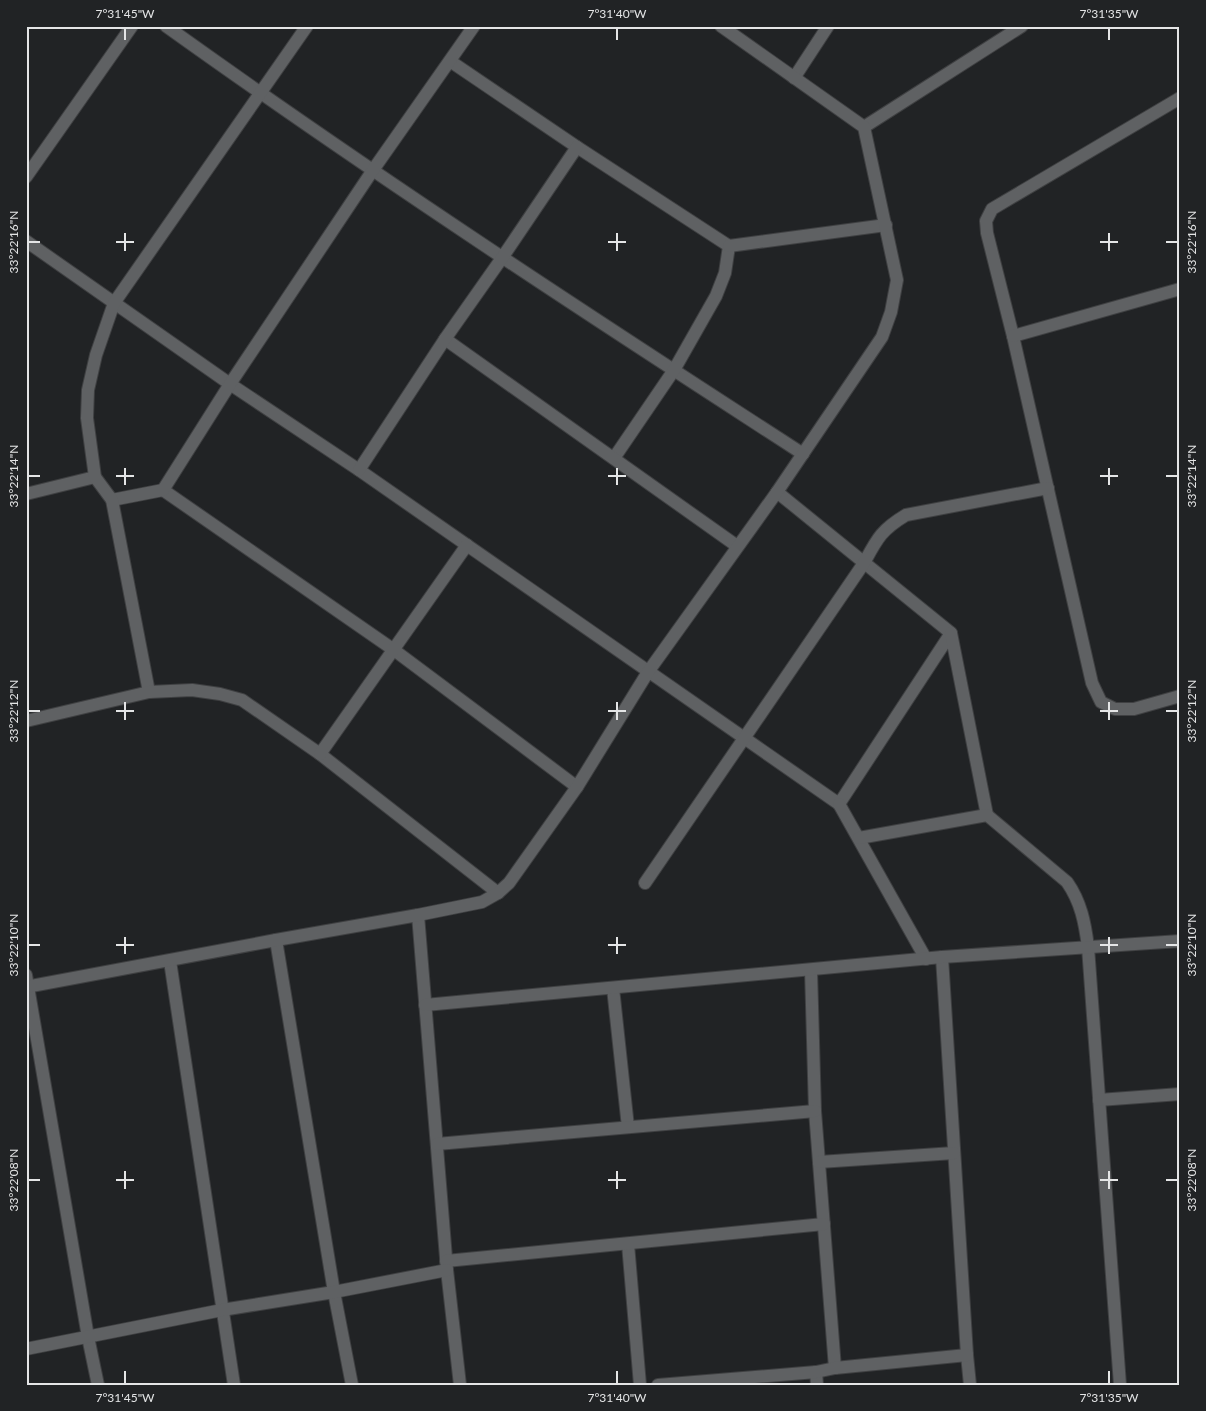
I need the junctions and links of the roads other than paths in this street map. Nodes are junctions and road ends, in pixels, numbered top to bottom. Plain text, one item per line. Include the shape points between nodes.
1 (132, 26) edge
2 (166, 26) edge
3 (307, 26) edge
4 (474, 26) edge
5 (720, 26) edge
6 (828, 26) edge
7 (1022, 26) edge
8 (450, 61) junction
9 (794, 78) junction
10 (261, 94) junction
11 (1180, 98) edge
12 (864, 126) junction
13 (577, 147) junction
14 (372, 170) junction
15 (26, 177) edge
16 (886, 225) junction
17 (26, 242) edge
18 (729, 246) junction
19 (502, 258) junction
20 (1180, 289) edge
21 (114, 303) junction
22 (1013, 336) junction
23 (445, 339) junction
24 (674, 370) junction
25 (230, 384) junction
26 (803, 454) junction
27 (614, 458) junction
28 (359, 470) junction
29 (95, 476) junction
30 (1048, 488) junction
31 (163, 490) junction
32 (777, 492) junction
33 (26, 494) edge
34 (112, 500) junction
35 (467, 545) junction
36 (737, 546) junction
37 (864, 563) junction
38 (951, 633) junction
39 (394, 650) junction
40 (648, 672) junction
41 (149, 692) junction
42 (1180, 696) edge
43 (26, 721) edge
44 (743, 737) junction
45 (320, 754) junction
46 (577, 787) junction
47 (839, 804) junction
48 (987, 815) junction
49 (858, 838) junction
50 (644, 883) dead end
51 (498, 893) junction
52 (418, 915) junction
53 (276, 940) junction
54 (1180, 941) edge
55 (1088, 947) junction
56 (942, 957) junction
57 (926, 959) junction
58 (170, 961) junction
59 (811, 970) junction
60 (27, 983) edge
61 (613, 988) junction
62 (425, 1005) junction
63 (1180, 1094) edge
64 (1099, 1100) junction
65 (815, 1111) junction
66 (628, 1127) junction
67 (437, 1144) junction
68 (954, 1153) junction
69 (819, 1162) junction
70 (824, 1224) junction
71 (628, 1244) junction
72 (446, 1265) junction
73 (334, 1292) junction
74 (222, 1310) junction
75 (88, 1337) junction
76 (26, 1349) edge
77 (966, 1355) junction
78 (836, 1368) junction
79 (816, 1372) junction
80 (98, 1385) edge
81 (234, 1385) edge
82 (352, 1385) edge
83 (460, 1385) edge
84 (640, 1385) edge
85 (658, 1385) edge
86 (817, 1385) edge
87 (970, 1385) edge
88 (1120, 1385) edge

1 - 15 street
2 - 10 street
3 - 10 street
4 - 8 street
5 - 9 street
6 - 9 street
7 - 12 street
8 - 13 street
8 - 14 street
9 - 12 street
10 - 14 street
10 - 21 street
11 - 22 street via 992,209 986,221
12 - 16 street
13 - 18 street
13 - 19 street
14 - 19 street
14 - 25 street
16 - 18 street
16 - 26 street via 897,280 892,312 882,337
17 - 21 street
18 - 24 street via 725,273 716,296
19 - 23 street
19 - 24 street
20 - 22 street
21 - 25 street
21 - 29 street via 88,390 87,418
22 - 30 street
23 - 27 street
23 - 28 street
24 - 26 street
24 - 27 street
25 - 28 street
25 - 31 street
26 - 32 street
27 - 36 street
28 - 35 street
29 - 33 street
29 - 34 street
30 - 37 street via 906,515 891,524 878,538
30 - 42 street via 1092,682 1101,702 1115,709 1134,709
31 - 34 street
31 - 39 street
32 - 36 street
32 - 37 street
34 - 41 street
35 - 39 street
35 - 40 street
36 - 40 street
37 - 38 street
37 - 44 street
38 - 47 street
38 - 48 street
39 - 45 street
39 - 46 street
40 - 44 street
40 - 46 street
41 - 43 street
41 - 45 street via 192,690 242,700
44 - 47 street
44 - 50 street
45 - 51 street
46 - 51 street via 508,884
47 - 49 street
48 - 49 street
48 - 55 street via 1068,882 1076,894 1086,924
49 - 57 street
51 - 52 street via 482,902
52 - 53 street
52 - 62 street
53 - 58 street
53 - 73 street
54 - 55 street
55 - 56 street
55 - 64 street
56 - 57 street
56 - 68 street
57 - 59 street
58 - 60 street
58 - 74 street
59 - 61 street
59 - 65 street
60 - 75 street
61 - 62 street
61 - 66 street
62 - 67 street
63 - 64 street
64 - 88 street
65 - 66 street
65 - 69 street
66 - 67 street
67 - 72 street
68 - 69 street
68 - 77 street
69 - 70 street
70 - 71 street
70 - 78 street
71 - 72 street
71 - 84 street
72 - 73 street
72 - 83 street
73 - 74 street
73 - 82 street
74 - 75 street
74 - 81 street
75 - 76 street
75 - 80 street
77 - 78 street
77 - 87 street
78 - 79 street
79 - 85 street
79 - 86 street

